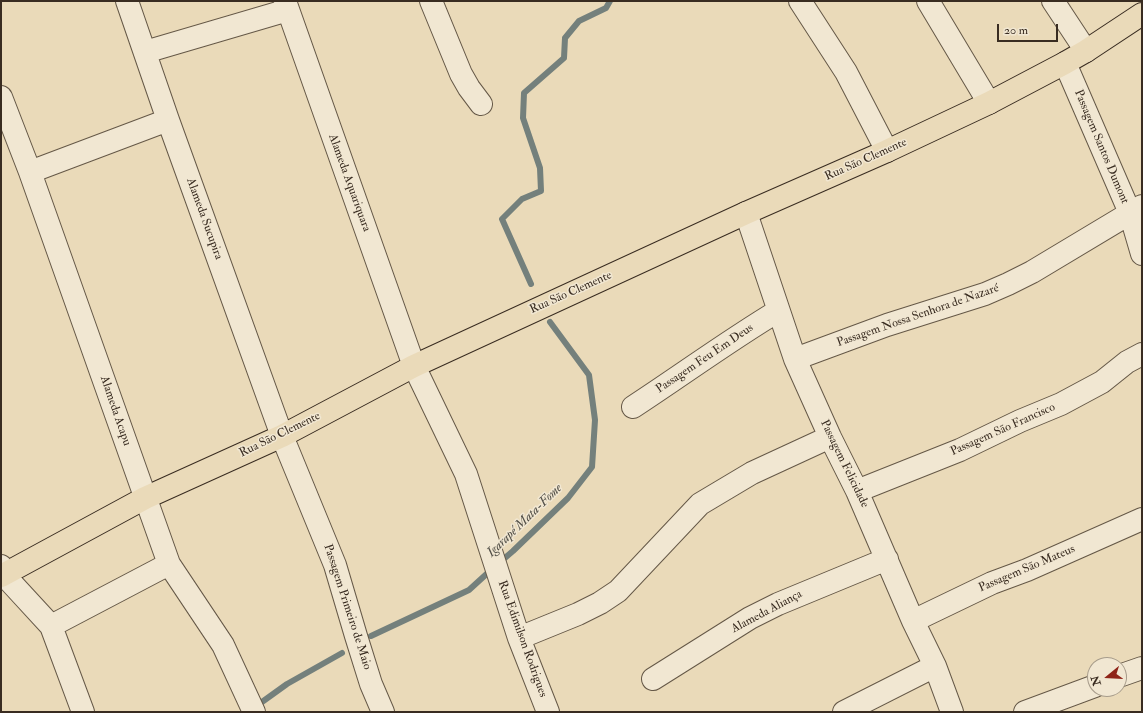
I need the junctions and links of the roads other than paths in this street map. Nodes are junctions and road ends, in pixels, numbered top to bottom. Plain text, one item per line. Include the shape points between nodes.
1 (127, 1) edge
2 (431, 1) edge
3 (800, 1) edge
4 (928, 1) edge
5 (1054, 1) edge
6 (286, 5) edge
7 (1142, 14) edge
8 (1086, 51) junction
9 (145, 52) junction
10 (1065, 64) junction
11 (2, 101) edge
12 (989, 103) junction
13 (482, 104) dead end
14 (168, 120) junction
15 (887, 151) junction
16 (30, 172) junction
17 (1136, 209) edge
18 (746, 212) junction
19 (1142, 254) edge
20 (778, 311) junction
21 (1142, 354) edge
22 (795, 359) junction
23 (414, 366) junction
24 (633, 407) dead end
25 (282, 436) junction
26 (830, 438) junction
27 (857, 491) junction
28 (145, 498) junction
29 (1142, 519) edge
30 (887, 559) junction
31 (169, 564) junction
32 (2, 573) edge
33 (913, 621) junction
34 (51, 626) junction
35 (519, 638) junction
36 (935, 666) junction
37 (1142, 668) edge
38 (1127, 673) edge
39 (653, 679) dead end
40 (1087, 689) edge
41 (83, 712) edge
42 (254, 712) edge
43 (383, 712) edge
44 (548, 712) edge
45 (844, 712) edge
46 (952, 712) edge
47 (1025, 712) edge

1 - 9 street, Alameda Sucupira
2 - 13 street via 461,74
3 - 15 street via 846,72
4 - 12 street
5 - 8 street
6 - 9 street
6 - 23 street, Alameda Aquariquara
7 - 8 main road, Rua São Clemente
8 - 10 main road, Rua São Clemente
9 - 14 street, Alameda Sucupira
10 - 12 main road, Rua São Clemente
10 - 17 street, Passagem Santos Dumont
11 - 16 street, Alameda Acapu
12 - 15 main road, Rua São Clemente
14 - 16 street
14 - 25 street, Alameda Sucupira
15 - 18 main road, Rua São Clemente
16 - 28 street, Alameda Acapu
17 - 19 street, Passagem Santos Dumont
17 - 22 street, Passagem Nossa Senhora de Nazaré via 1032,272 985,294 887,325
18 - 20 street, Passagem Felicidade
18 - 23 main road, Rua São Clemente
20 - 22 street, Passagem Felicidade
20 - 24 street, Passagem Feu Em Deus
21 - 27 street, Passagem São Francisco via 1127,362 1102,382 1061,404 960,450
22 - 26 street, Passagem Felicidade
23 - 25 main road, Rua São Clemente
23 - 35 street, Rua Edimilson Rodrigues via 466,474
25 - 28 main road, Rua São Clemente
25 - 43 street, Passagem Primeiro de Maio via 335,565 371,684
26 - 27 street, Passagem Felicidade
26 - 35 street via 752,473 700,504 618,591 578,614
27 - 30 street, Passagem Felicidade
28 - 31 street, Alameda Acapu
28 - 32 main road, Rua São Clemente
29 - 33 street, Passagem São Mateus via 1028,570 992,583
30 - 33 street, Passagem Felicidade
30 - 39 street, Alameda Aliança via 750,618
31 - 34 street
31 - 42 street, Alameda Acapu via 223,646
32 - 34 street
33 - 36 street, Passagem Felicidade
34 - 41 street
35 - 44 street, Rua Edimilson Rodrigues
36 - 45 street
36 - 46 street, Passagem Felicidade
37 - 38 street
40 - 47 street

